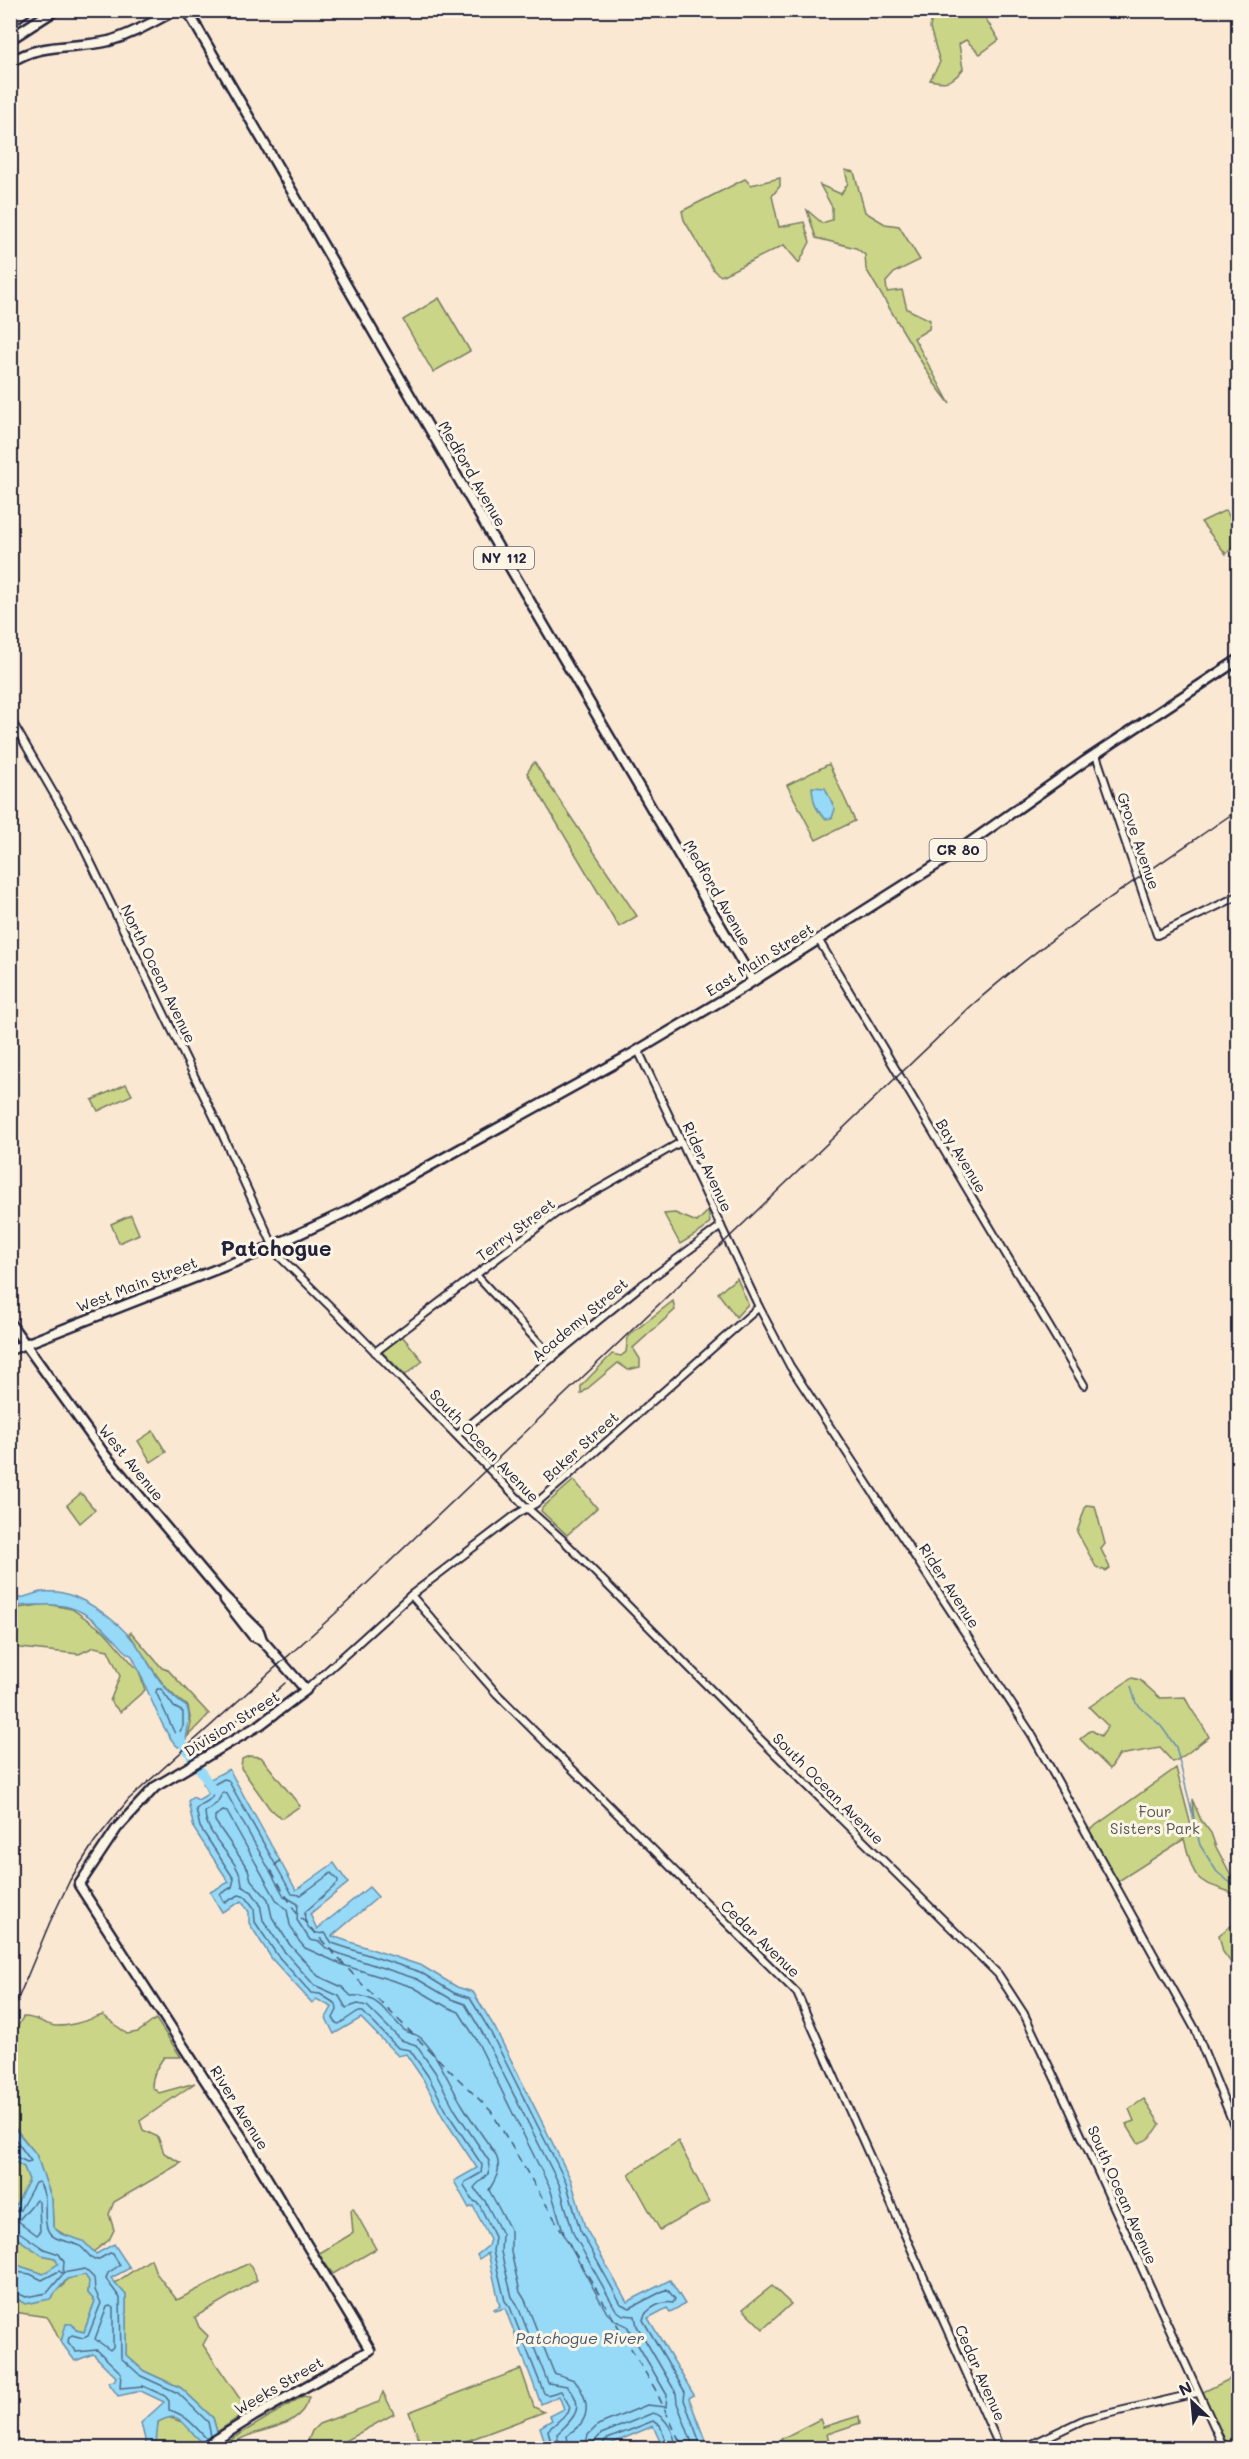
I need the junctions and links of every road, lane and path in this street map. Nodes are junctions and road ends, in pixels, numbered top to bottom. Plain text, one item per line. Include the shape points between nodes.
1 (26, 10) edge
2 (55, 10) edge
3 (176, 10) edge
4 (187, 10) edge
5 (10, 21) edge
6 (10, 39) edge
7 (12, 61) edge
8 (1239, 660) edge
9 (10, 718) edge
10 (1096, 755) junction
11 (1239, 896) edge
12 (818, 939) junction
13 (753, 981) junction
14 (638, 1050) junction
15 (681, 1142) junction
16 (722, 1226) junction
17 (273, 1246) junction
18 (476, 1275) junction
19 (759, 1306) junction
20 (10, 1323) edge
21 (24, 1344) junction
22 (10, 1350) edge
23 (375, 1352) junction
24 (553, 1358) junction
25 (1084, 1385) dead end
26 (457, 1435) junction
27 (527, 1508) junction
28 (411, 1595) junction
29 (306, 1690) junction
30 (79, 1885) joint
31 (1239, 2135) edge
32 (370, 2350) joint
33 (1197, 2393) junction
34 (203, 2448) edge
35 (1000, 2448) edge
36 (1024, 2448) edge
37 (1224, 2448) edge

1 - 5 highway
2 - 6 highway
3 - 7 main road via 118,38 51,47
4 - 13 main road, Medford Avenue / NY 112
8 - 10 main road, East Main Street / CR 80
9 - 17 street, North Ocean Avenue via 81,842
10 - 11 street, Grove Avenue via 1157,935
10 - 12 main road, East Main Street / CR 80 via 952,855
12 - 13 main road, East Main Street
12 - 25 street, Bay Avenue
13 - 14 main road, East Main Street
14 - 15 street, Rider Avenue
14 - 17 main road, East Main Street via 380,1195
15 - 16 street, Rider Avenue
15 - 18 street, Terry Street via 555,1214
16 - 19 street, Rider Avenue
16 - 24 street, Academy Street via 638,1287
17 - 21 main road, West Main Street
17 - 23 street, South Ocean Avenue
18 - 23 street, Terry Street
18 - 24 street
19 - 27 street, Baker Street
19 - 31 street, Rider Avenue via 790,1366 1032,1735 1195,2029
20 - 21 main road, West Avenue
21 - 22 main road, West Main Street
21 - 29 main road, West Avenue via 105,1455
23 - 26 street, South Ocean Avenue
24 - 26 street, Academy Street
26 - 27 street, South Ocean Avenue
27 - 28 street, Baker Street
27 - 33 street, South Ocean Avenue via 998,1974 1024,2014 1067,2104
28 - 29 street, Division Street
28 - 35 street, Cedar Avenue via 497,1694 797,1993
29 - 30 main road, Division Street via 261,1724 155,1787 117,1828
30 - 32 main road, River Avenue via 247,2145
32 - 34 main road, Weeks Street
33 - 36 street via 1084,2419
33 - 37 street, South Ocean Avenue

